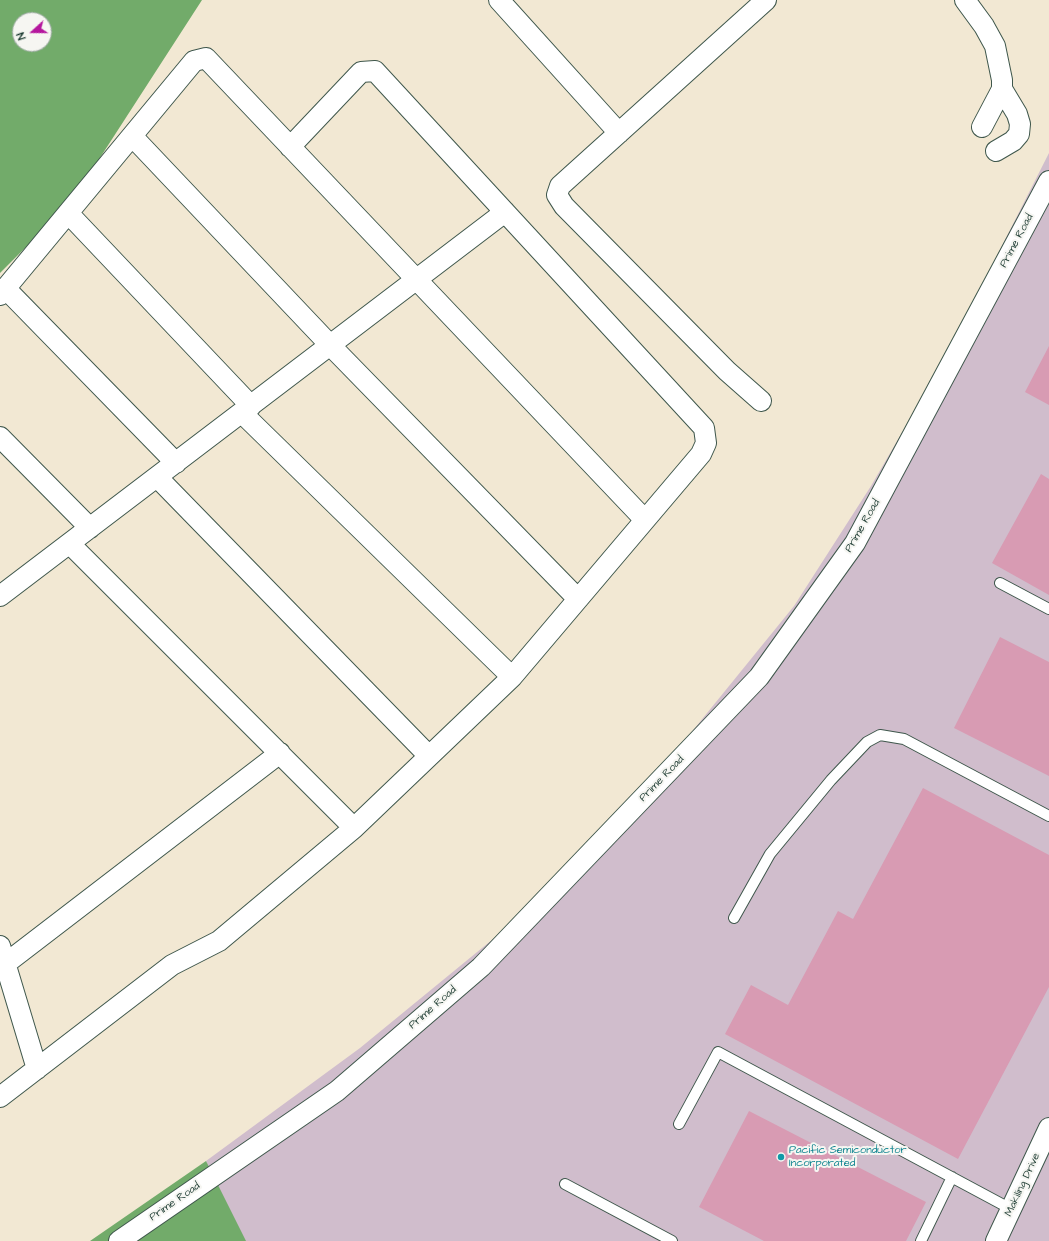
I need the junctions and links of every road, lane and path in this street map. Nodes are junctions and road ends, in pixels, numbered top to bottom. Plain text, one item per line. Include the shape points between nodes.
1 (499, 0) edge
2 (766, 0) edge
3 (965, 0) edge
4 (1002, 89) junction
5 (982, 127) dead end
6 (619, 133) junction
7 (132, 136) junction
8 (290, 147) junction
9 (996, 151) dead end
10 (1049, 181) edge
11 (505, 212) junction
12 (68, 213) junction
13 (416, 279) junction
14 (3, 291) edge
15 (330, 345) junction
16 (761, 401) dead end
17 (246, 409) junction
18 (0, 437) edge
19 (176, 463) junction
20 (158, 477) junction
21 (645, 520) junction
22 (90, 528) junction
23 (70, 544) junction
24 (1000, 582) dead end
25 (3, 588) edge
26 (578, 599) junction
27 (1049, 609) edge
28 (512, 677) junction
29 (280, 754) junction
30 (429, 756) junction
31 (1049, 816) edge
32 (354, 828) junction
33 (734, 918) dead end
34 (3, 955) edge
35 (37, 1069) junction
36 (0, 1097) edge
37 (679, 1124) dead end
38 (1049, 1128) edge
39 (952, 1177) junction
40 (565, 1184) dead end
41 (1011, 1208) junction
42 (119, 1241) edge
43 (672, 1241) edge
44 (921, 1241) edge
45 (996, 1241) edge

1 - 6 street
2 - 6 street
3 - 4 street via 995,46 1001,68
4 - 5 street
4 - 9 street via 1020,124 1013,141
6 - 16 street via 560,186 557,195 564,206 727,371
7 - 8 street via 194,61 206,58
7 - 12 street
7 - 15 street
8 - 11 street via 361,72 374,71
8 - 13 street
10 - 42 street, Prime Road via 854,543 759,677 481,967 336,1091
11 - 13 street
11 - 21 street via 704,428 706,443 701,454
12 - 14 street
12 - 17 street
13 - 15 street
13 - 21 street
14 - 19 street
15 - 17 street
15 - 26 street
17 - 19 street
17 - 28 street
18 - 22 street
19 - 20 street
20 - 22 street
20 - 30 street
21 - 26 street
22 - 23 street
23 - 25 street
23 - 29 street
24 - 27 lane
26 - 28 street
28 - 30 street
29 - 32 street
29 - 34 street
30 - 32 street
31 - 33 lane via 904,739 880,736 867,742 831,780 770,854
32 - 35 street via 219,941 172,965
34 - 35 street
35 - 36 street
37 - 39 lane via 718,1052
38 - 41 street, Makiling Drive
39 - 41 lane
39 - 44 lane
40 - 43 lane
41 - 45 street, Makiling Drive

